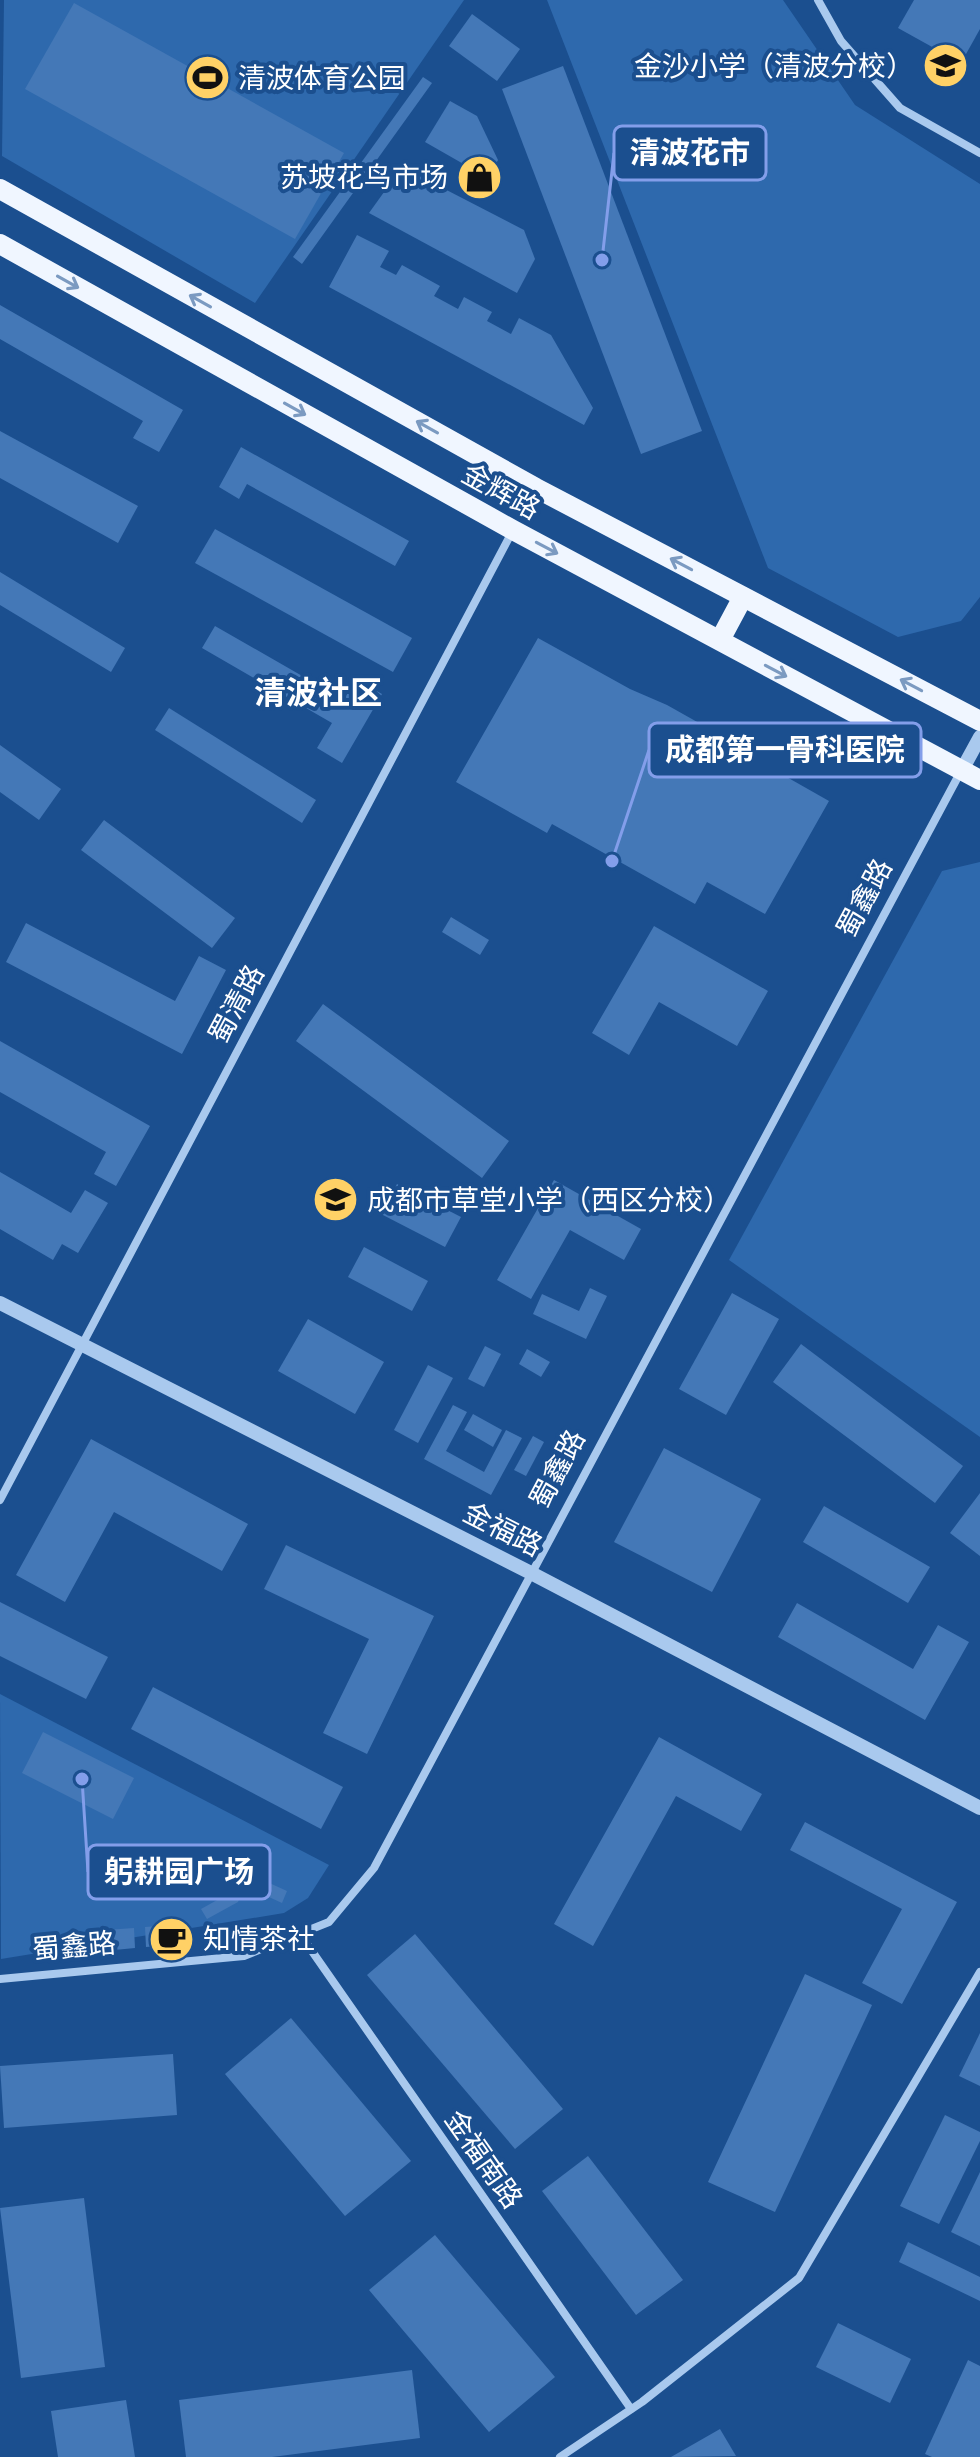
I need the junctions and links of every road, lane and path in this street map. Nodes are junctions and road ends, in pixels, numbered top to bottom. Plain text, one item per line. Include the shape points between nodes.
1 (818, 0) edge
2 (980, 153) edge
3 (0, 189) edge
4 (0, 244) edge
5 (513, 530) junction
6 (743, 597) junction
7 (720, 640) junction
8 (980, 721) edge
9 (980, 737) edge
10 (971, 775) edge
11 (0, 1303) edge
12 (81, 1344) junction
13 (0, 1500) edge
14 (531, 1573) junction
15 (980, 1808) edge
16 (300, 1934) junction
17 (980, 1972) edge
18 (0, 1979) edge
19 (631, 2409) junction
20 (560, 2457) edge

1 - 2 street via 841,41 900,108
6 -> 3 main road, 金辉路 via 536,488
4 -> 5 main road, 金辉路
5 -> 7 main road, 金辉路
5 - 12 street, 蜀清路
6 - 7 main road
8 -> 6 main road, 金辉路
7 -> 10 main road, 金辉路
9 - 10 street, 蜀鑫路
10 - 14 street, 蜀鑫路
11 - 12 street, 金福路
12 - 13 street, 蜀清路
12 - 14 street, 金福路
14 - 15 street, 金福路
14 - 16 street, 蜀鑫路 via 374,1868 329,1922
16 - 18 street, 蜀鑫路 via 244,1956
16 - 19 street, 金福南路
17 - 19 street via 799,2278
19 - 20 street

